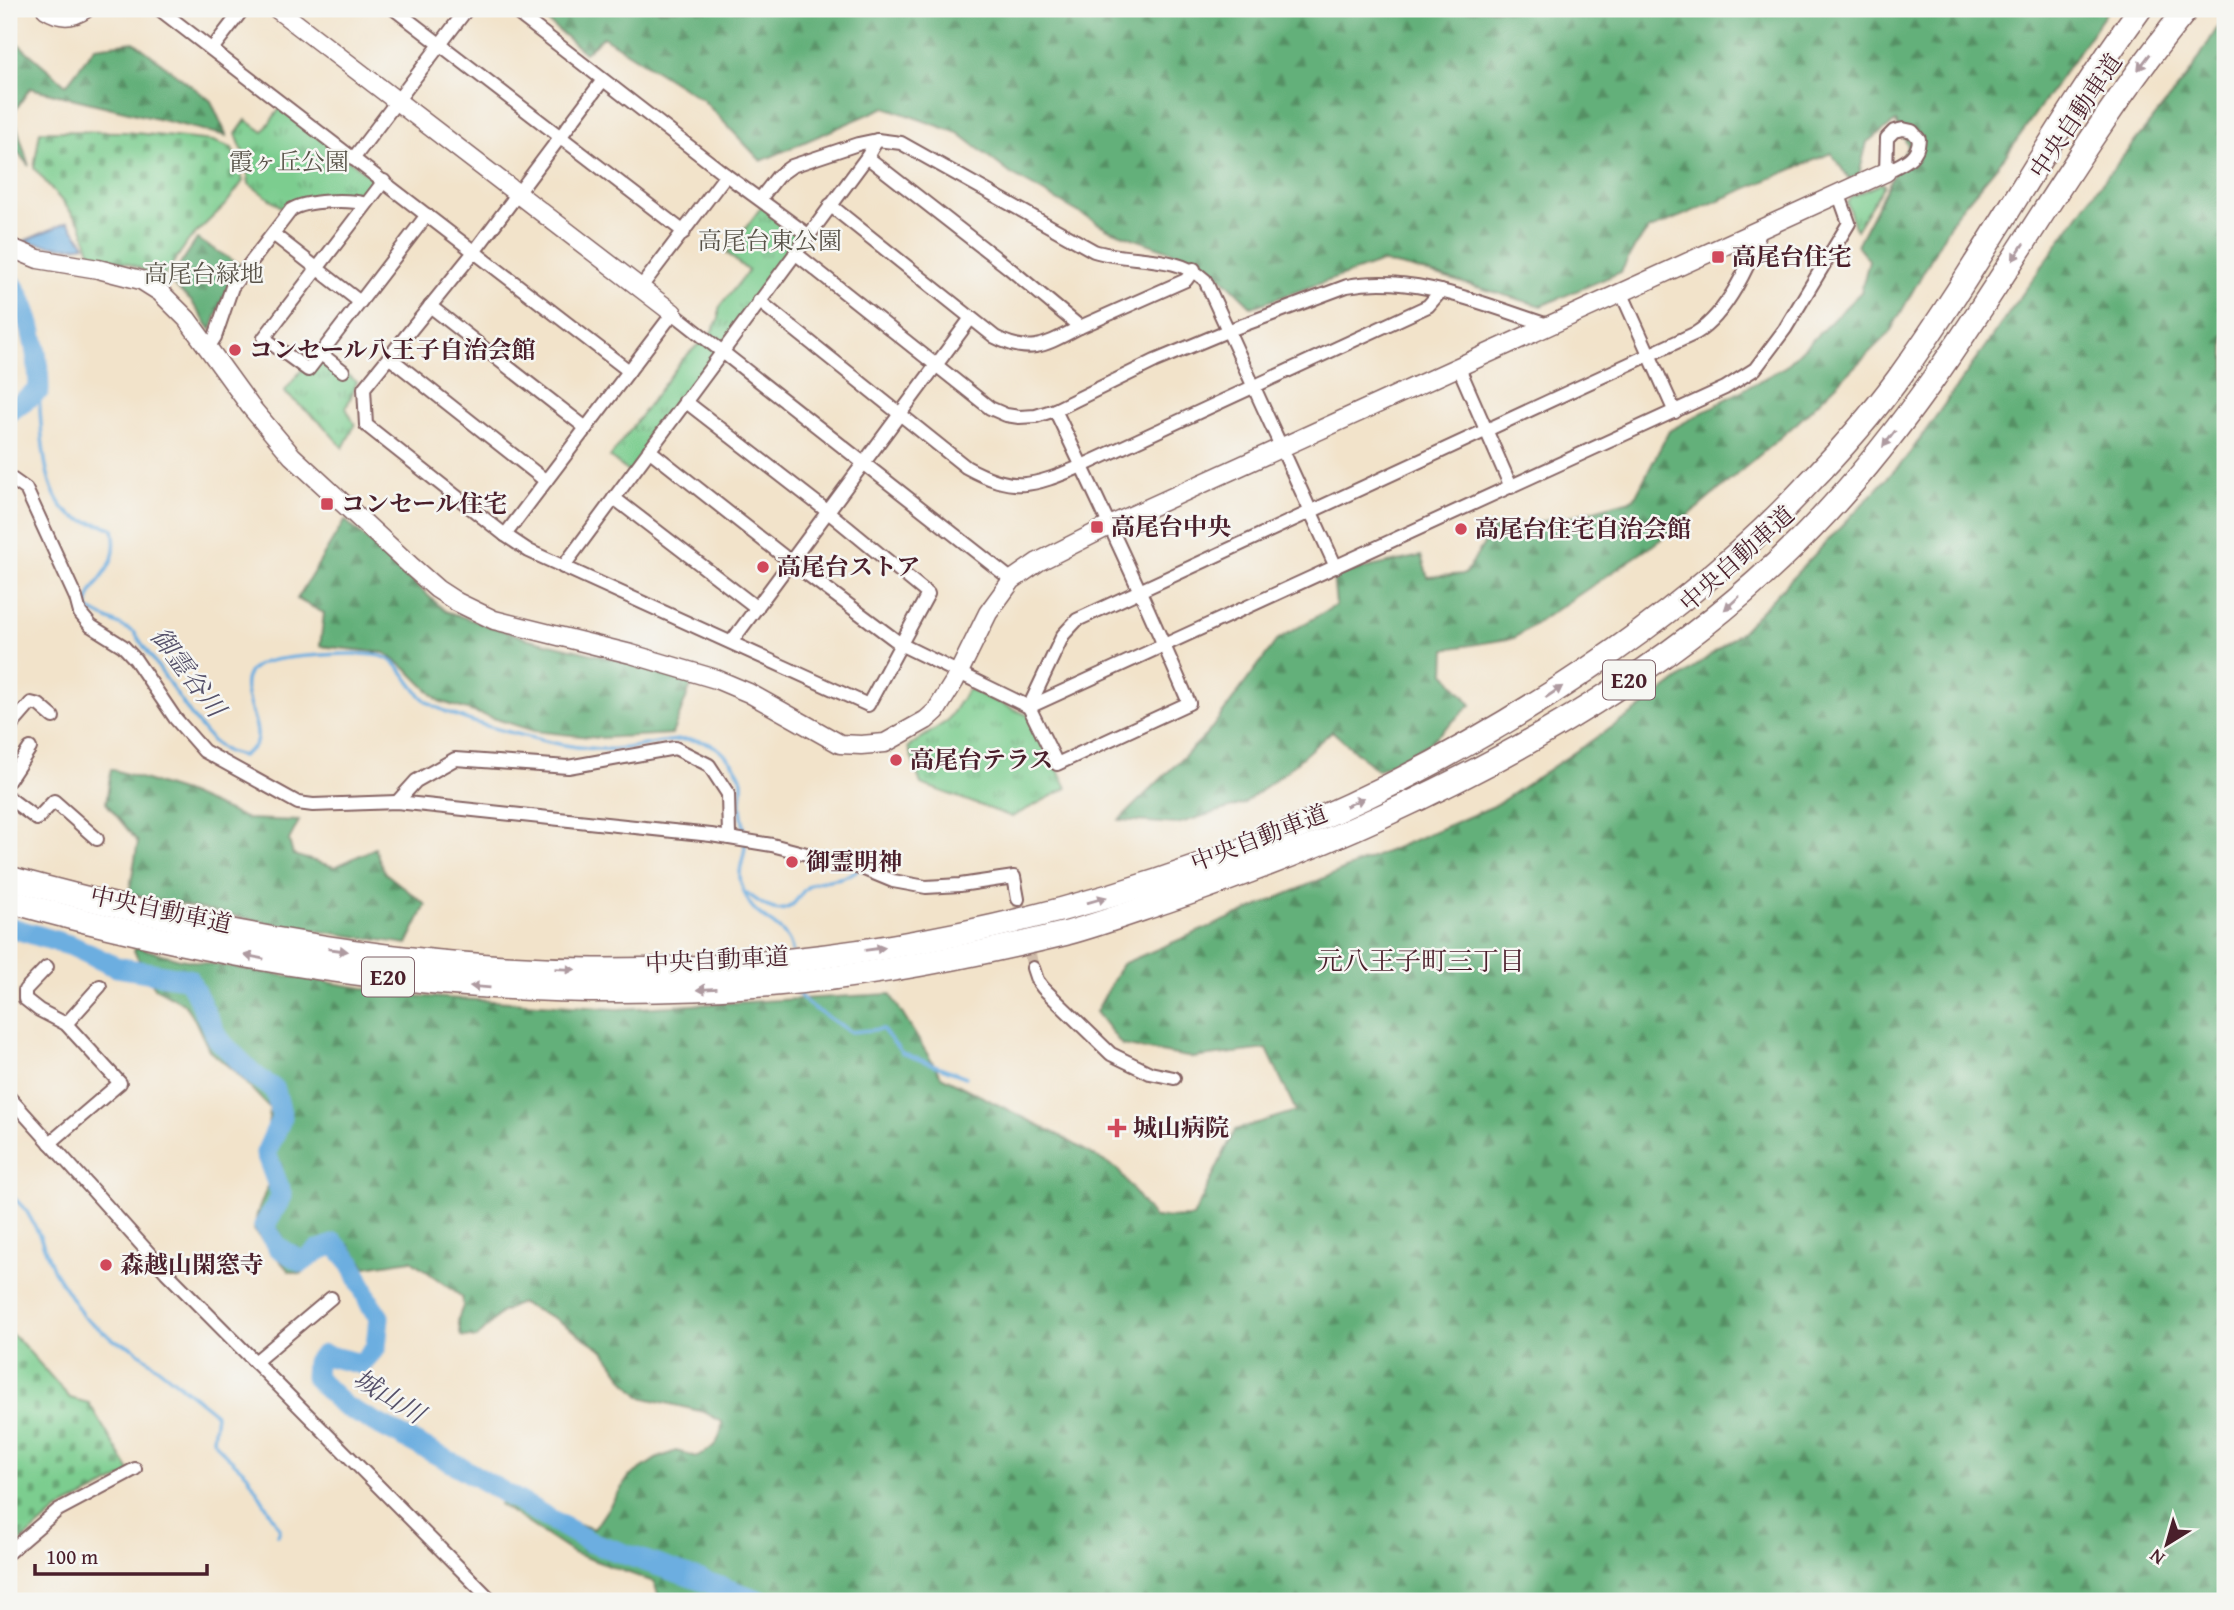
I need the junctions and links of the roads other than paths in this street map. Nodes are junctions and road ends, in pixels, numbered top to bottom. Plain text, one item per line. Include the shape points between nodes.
1 (46, 9) edge
2 (85, 9) edge
3 (159, 9) edge
4 (243, 9) edge
5 (277, 9) edge
6 (394, 9) edge
7 (467, 9) edge
8 (512, 9) edge
9 (2140, 9) edge
10 (2187, 9) edge
11 (440, 44) junction
12 (212, 49) junction
13 (603, 80) junction
14 (396, 102) junction
15 (561, 137) junction
16 (877, 140) junction
17 (867, 157) junction
18 (353, 159) junction
19 (1886, 172) dead end
20 (726, 175) junction
21 (384, 181) junction
22 (518, 195) junction
23 (1839, 195) junction
24 (760, 199) junction
25 (366, 204) junction
26 (830, 205) junction
27 (427, 215) junction
28 (1760, 229) junction
29 (684, 232) junction
30 (273, 234) junction
31 (808, 235) junction
32 (9, 247) edge
33 (474, 252) junction
34 (795, 253) junction
35 (316, 268) junction
36 (1194, 270) junction
37 (640, 288) junction
38 (1441, 291) junction
39 (1622, 294) junction
40 (759, 301) junction
41 (360, 302) junction
42 (430, 306) junction
43 (673, 313) junction
44 (971, 318) junction
45 (1551, 326) junction
46 (1080, 327) junction
47 (1227, 331) junction
48 (208, 348) junction
49 (722, 351) junction
50 (321, 354) junction
51 (1650, 355) junction
52 (390, 358) junction
53 (936, 365) junction
54 (1459, 368) junction
55 (343, 371) dead end
56 (629, 371) junction
57 (1252, 387) junction
58 (685, 401) junction
59 (1055, 410) junction
60 (1675, 412) junction
61 (899, 414) junction
62 (586, 428) junction
63 (1487, 431) junction
64 (1281, 449) junction
65 (649, 450) junction
66 (863, 463) junction
67 (1082, 466) junction
68 (9, 477) edge
69 (546, 481) junction
70 (1511, 487) junction
71 (614, 498) junction
72 (827, 511) junction
73 (1309, 512) junction
74 (1109, 527) junction
75 (505, 535) junction
76 (791, 562) junction
77 (563, 567) junction
78 (1336, 568) junction
79 (1012, 580) junction
80 (1139, 592) junction
81 (757, 608) junction
82 (733, 642) junction
83 (902, 645) junction
84 (1165, 646) junction
85 (958, 674) junction
86 (1029, 708) junction
87 (53, 717) dead end
88 (9, 740) edge
89 (30, 748) dead end
90 (9, 780) edge
91 (9, 798) edge
92 (397, 802) junction
93 (97, 839) dead end
94 (739, 839) junction
95 (9, 878) edge
96 (1018, 899) tunnel mouth
97 (9, 901) edge
98 (47, 967) dead end
99 (1034, 968) tunnel mouth
100 (809, 970) junction
101 (100, 986) dead end
102 (66, 1024) junction
103 (1174, 1078) dead end
104 (9, 1097) edge
105 (50, 1143) junction
106 (331, 1298) dead end
107 (255, 1362) junction
108 (135, 1469) dead end
109 (9, 1552) edge
110 (492, 1601) edge

1 - 2 street via 72,17
3 - 12 street
4 - 12 street
5 - 14 street
6 - 11 street
7 - 11 street
8 - 13 street
100 -> 9 highway, 中央自動車道 / E20 via 1105,898 1276,838 1419,771 1548,696 1628,642 1762,532 1872,411 1966,278
10 -> 100 highway, 中央自動車道 / E20 via 2104,119 1954,349 1875,456 1772,567 1660,660 1518,749 1445,787 1239,876 1073,931 966,955
11 - 14 street
11 - 15 street
12 - 18 street
13 - 15 street
13 - 20 street
14 - 18 street
14 - 22 street
15 - 22 street
15 - 29 street
16 - 17 street
16 - 24 street via 792,166
16 - 36 street via 901,143 1094,251
17 - 26 street
17 - 46 street
18 - 21 street
19 - 23 street
20 - 24 street
20 - 29 street
21 - 25 street
21 - 27 street
22 - 33 street
22 - 37 street
23 - 28 street
23 - 60 street via 1849,223 1785,329 1755,369
24 - 31 street
25 - 30 street via 298,206
25 - 35 street
26 - 31 street
26 - 44 street
27 - 33 street
27 - 41 street
28 - 39 street
28 - 51 street via 1749,263 1712,321
29 - 37 street
30 - 35 street
30 - 48 street via 232,287
31 - 34 street
32 - 48 street via 38,259 141,280 171,301
33 - 42 street
33 - 56 street
34 - 40 street
34 - 53 street
35 - 41 street
35 - 50 street via 264,338 308,370
36 - 46 street via 1186,281
36 - 47 street via 1205,280
37 - 43 street
38 - 45 street
38 - 47 street via 1409,283 1366,282
38 - 57 street via 1428,306
39 - 45 street
39 - 51 street
40 - 49 street
40 - 61 street
41 - 50 street
42 - 52 street
42 - 62 street
43 - 49 street
43 - 56 street
44 - 46 street via 995,337 1024,348 1045,344
44 - 53 street
45 - 54 street
47 - 57 street
47 - 59 street
48 - 85 street via 292,456 437,589 494,620 716,679 840,744 885,743 905,734 936,711
49 - 58 street
49 - 66 street
50 - 55 street
51 - 60 street
51 - 63 street
52 - 69 street
52 - 75 street via 360,384 366,425
53 - 59 street via 990,408 1006,415 1036,416
53 - 61 street
54 - 63 street
54 - 64 street
56 - 62 street
57 - 64 street
57 - 67 street
58 - 65 street
58 - 72 street
59 - 67 street
60 - 70 street
61 - 66 street
61 - 67 street via 966,467 999,483 1045,481
62 - 69 street
63 - 70 street
63 - 73 street
64 - 73 street
64 - 74 street
65 - 71 street
65 - 76 street
66 - 72 street
66 - 79 street
67 - 74 street
68 - 92 street via 28,494 80,613 91,626 123,646 204,751 298,803
69 - 75 street
70 - 78 street
71 - 77 street
71 - 81 street
72 - 76 street
72 - 83 street via 929,594
73 - 78 street
73 - 80 street
74 - 79 street
74 - 80 street
75 - 77 street
76 - 81 street
76 - 83 street
77 - 82 street
78 - 84 street
79 - 85 street via 988,613
80 - 84 street
80 - 86 street via 1077,620 1063,635
81 - 82 street
82 - 83 street via 868,705
83 - 85 street
84 - 86 street
84 - 86 street via 1189,703 1057,764
85 - 86 street
87 - 88 street via 31,703 11,726
89 - 90 street
91 - 93 street via 37,818 54,800
92 - 94 street
92 - 94 street via 416,781 455,759 568,767 675,748 709,765 728,794
94 - 96 street via 926,887 1014,877
95 -> 100 highway, 中央自動車道 / E20 via 216,929 407,958 591,970 769,962
100 -> 97 highway, 中央自動車道 / E20 via 775,984 605,992 415,981 185,943
98 - 102 street via 25,990 25,999
99 - 103 street via 1043,988 1111,1054 1150,1073
101 - 102 street
102 - 105 street via 120,1083
104 - 105 street
105 - 107 street
106 - 107 street
107 - 110 street
108 - 109 street via 58,1510

